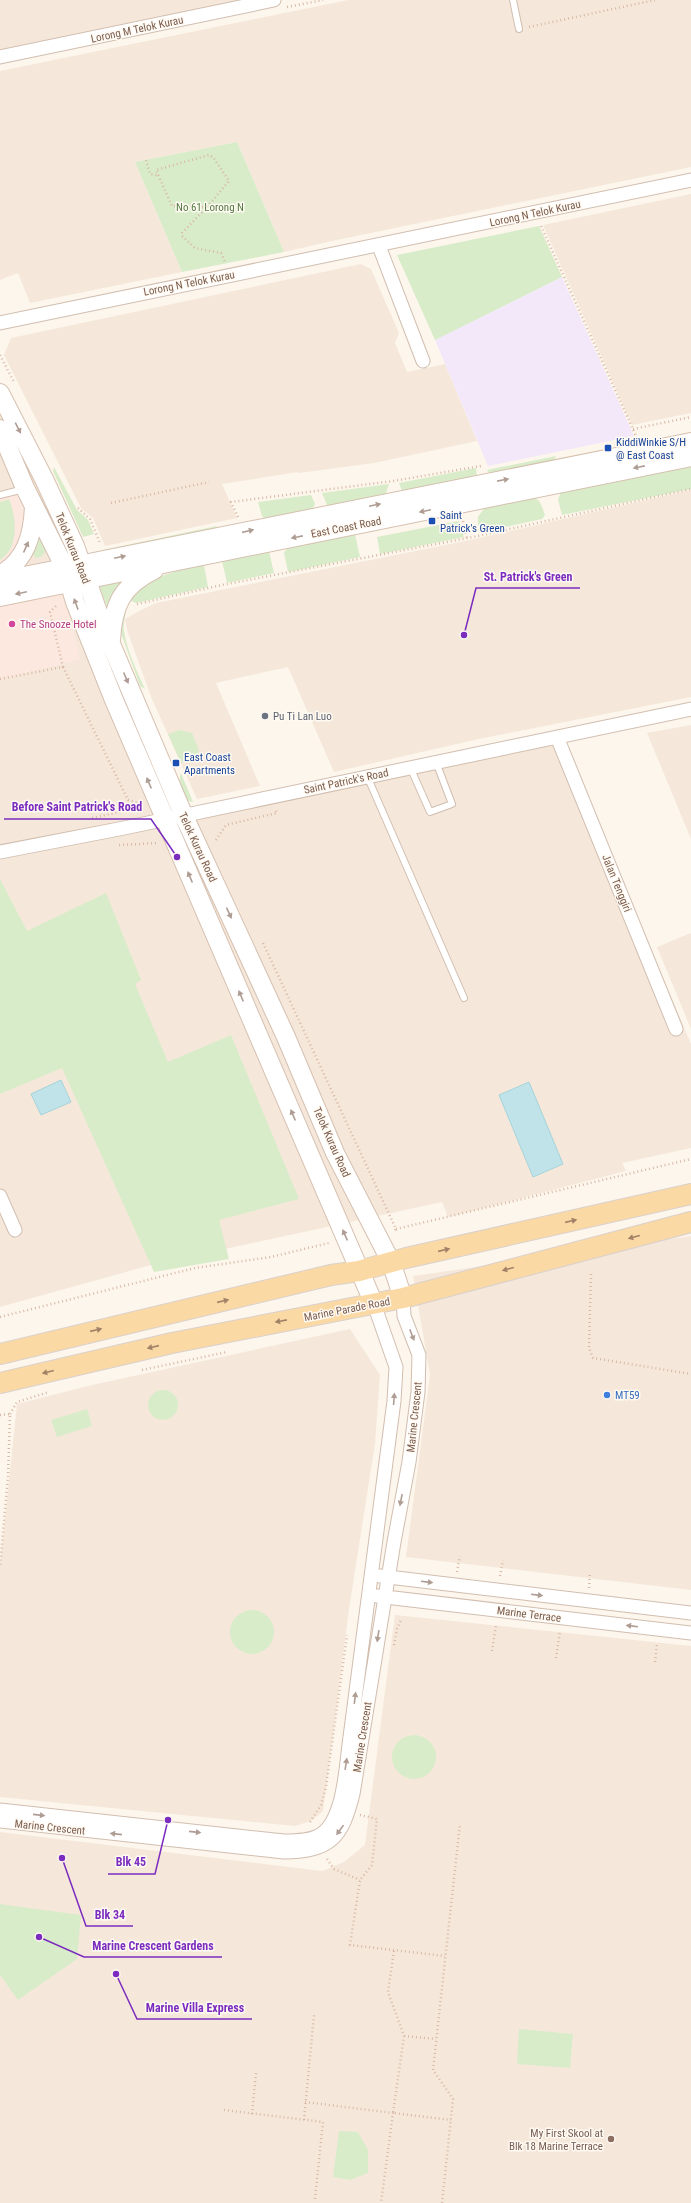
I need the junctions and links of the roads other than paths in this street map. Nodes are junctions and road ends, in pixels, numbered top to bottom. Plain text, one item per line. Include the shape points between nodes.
1 (274, 0) edge
2 (513, 0) edge
3 (519, 29) road end
4 (0, 57) edge
5 (691, 180) edge
6 (379, 246) junction
7 (0, 323) edge
8 (423, 361) dead end
9 (7, 388) edge
10 (0, 428) edge
11 (691, 442) edge
12 (691, 457) edge
13 (44, 479) junction
14 (25, 488) junction
15 (0, 495) edge
16 (34, 505) junction
17 (171, 562) junction
18 (76, 574) junction
19 (0, 575) edge
20 (0, 581) edge
21 (0, 597) edge
22 (111, 642) junction
23 (691, 709) edge
24 (556, 737) junction
25 (436, 762) junction
26 (410, 767) junction
27 (367, 776) junction
28 (183, 814) junction
29 (165, 819) junction
30 (0, 852) edge
31 (464, 998) dead end
32 (676, 1029) dead end
33 (691, 1194) edge
34 (0, 1196) edge
35 (691, 1222) edge
36 (15, 1230) dead end
37 (390, 1262) junction
38 (360, 1271) junction
39 (402, 1298) junction
40 (374, 1304) junction
41 (0, 1354) edge
42 (0, 1384) edge
43 (370, 1575) junction
44 (388, 1577) junction
45 (368, 1595) junction
46 (384, 1597) junction
47 (691, 1613) edge
48 (691, 1633) edge
49 (0, 1810) edge
50 (0, 1821) edge

1 - 4 street, Lorong M Telok Kurau
2 - 3 lane
5 - 6 street, Lorong N Telok Kurau
6 - 7 street, Lorong N Telok Kurau
6 - 8 street
9 -> 13 street, Telok Kurau Road
10 - 14 street, Telok Kurau Road
18 -> 11 street, East Coast Road
12 -> 17 street, East Coast Road
13 - 14 street
13 - 18 street, Telok Kurau Road
14 - 15 lane
14 - 16 street, Telok Kurau Road
16 - 18 street, Telok Kurau Road
19 -> 16 street via 9,570 24,552 32,534
17 - 18 street, East Coast Road
17 - 22 street via 143,575 125,591 112,619
18 - 20 street, East Coast Road
18 -> 21 street, East Coast Road
18 - 22 street, Telok Kurau Road
29 -> 18 street, Telok Kurau Road via 92,644
22 -> 28 street, Telok Kurau Road
23 - 24 street, Saint Patrick's Road
24 - 25 street, Saint Patrick's Road
24 - 32 street, Jalan Tenggiri
25 - 26 street, Saint Patrick's Road
25 - 26 lane via 452,804 430,812
26 - 27 street, Saint Patrick's Road
27 - 28 street, Saint Patrick's Road
27 - 31 lane
28 - 29 street, Saint Patrick's Road
28 -> 37 street, Telok Kurau Road via 286,1036 335,1153
29 - 30 street, Saint Patrick's Road
38 -> 29 street, Telok Kurau Road
37 -> 33 main road
34 - 36 street
35 -> 39 main road, Marine Parade Road
37 - 38 main road
37 - 39 street, Telok Kurau Road
38 - 40 street, Telok Kurau Road
41 -> 38 main road via 324,1277
39 - 40 main road, Marine Parade Road
39 -> 44 street, Marine Crescent via 404,1316 419,1355 418,1384 408,1462
40 -> 42 main road, Marine Parade Road via 172,1343
43 -> 40 street, Marine Crescent via 396,1367
43 - 44 street, Marine Terrace
43 - 45 street, Marine Crescent
44 - 46 street, Marine Crescent
44 -> 47 street, Marine Terrace
45 - 46 street, Marine Terrace
49 -> 45 street, Marine Crescent via 284,1841 302,1841 318,1836 333,1822 342,1791
48 -> 46 street, Marine Terrace
46 -> 50 street, Marine Crescent via 354,1794 343,1827 324,1846 304,1852 284,1852

